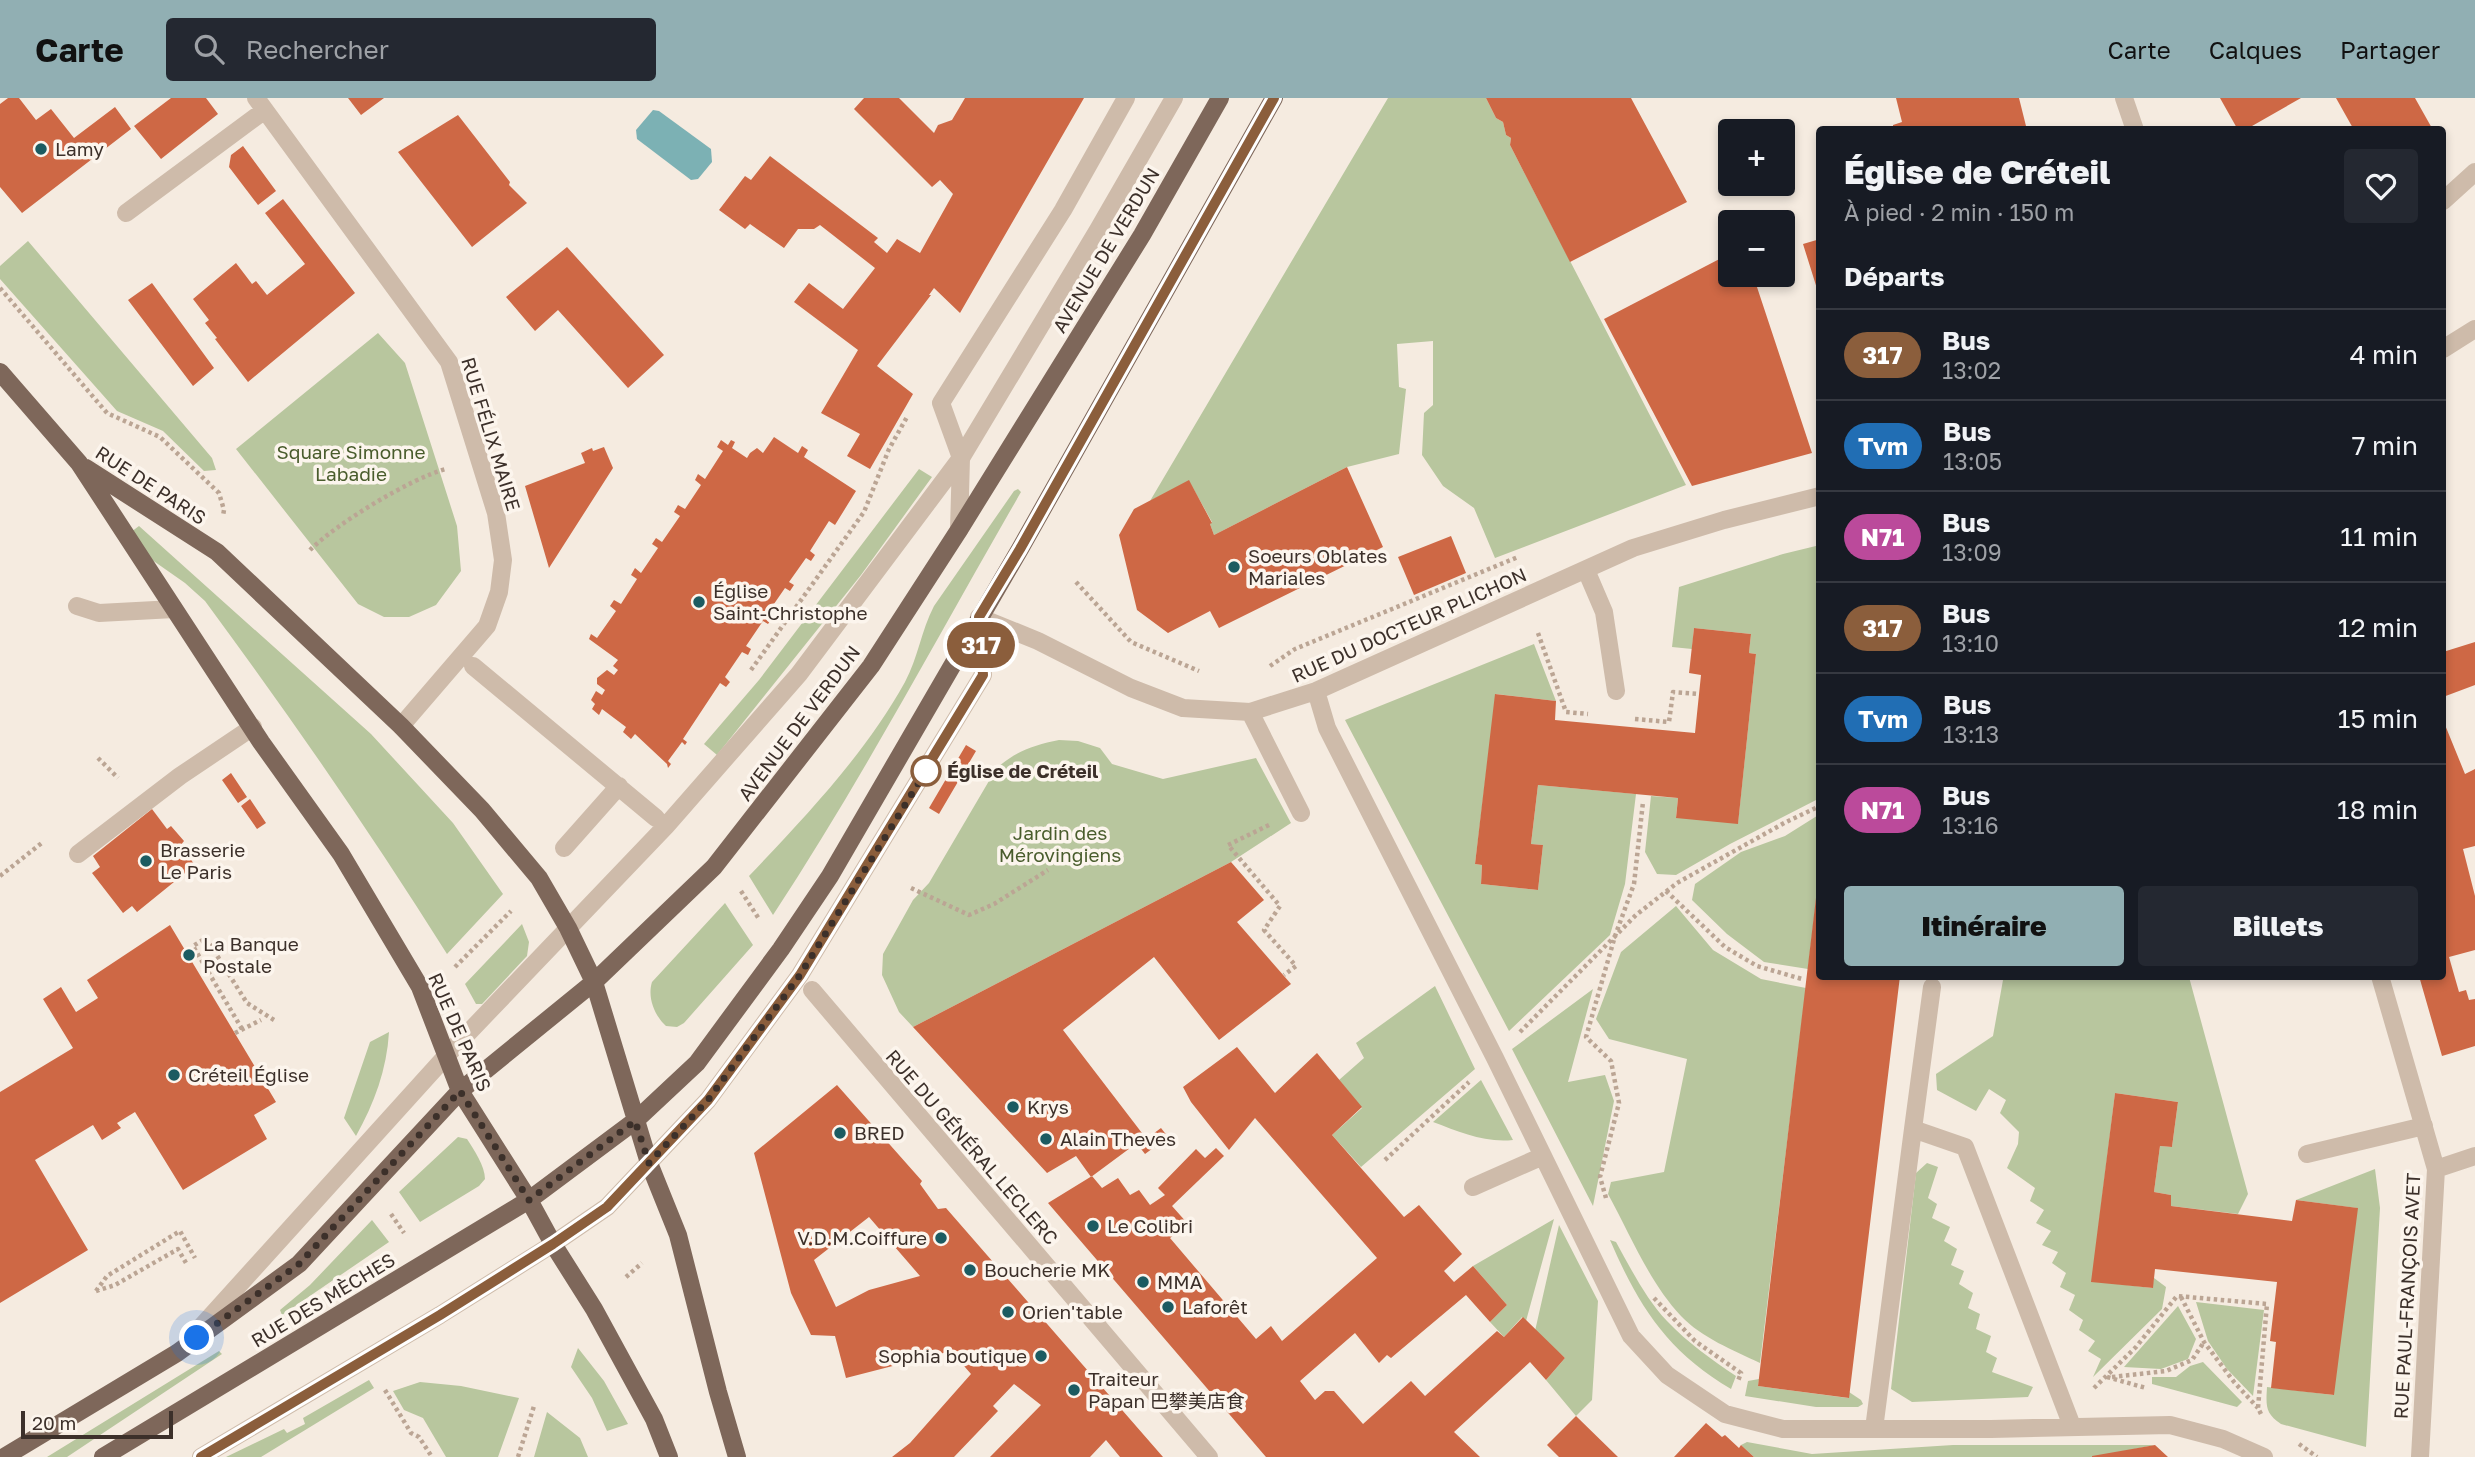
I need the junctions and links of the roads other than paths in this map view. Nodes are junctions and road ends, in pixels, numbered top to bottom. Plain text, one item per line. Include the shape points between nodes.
1 (1126, 98) edge
2 (1174, 98) edge
3 (1220, 98) edge
4 (1274, 98) edge
5 (2124, 98) edge
6 (261, 104) edge
7 (2134, 126) edge
8 (2475, 172) edge
9 (2446, 198) edge
10 (126, 214) dead end
11 (2475, 329) edge
12 (2446, 347) edge
13 (0, 372) edge
14 (961, 458) junction
15 (79, 463) junction
16 (1816, 497) edge
17 (959, 530) junction
18 (1586, 570) junction
19 (76, 606) dead end
20 (174, 609) junction
21 (979, 617) junction
22 (473, 666) dead end
23 (1316, 691) junction
24 (1616, 691) dead end
25 (1250, 712) junction
26 (401, 726) junction
27 (253, 727) junction
28 (619, 786) junction
29 (1301, 813) dead end
30 (656, 818) dead end
31 (565, 848) dead end
32 (78, 854) dead end
33 (568, 928) junction
34 (2381, 980) edge
35 (594, 982) junction
36 (1932, 988) dead end
37 (812, 990) dead end
38 (447, 1055) junction
39 (460, 1091) junction
40 (635, 1121) junction
41 (2424, 1126) junction
42 (1913, 1129) junction
43 (2307, 1154) dead end
44 (1543, 1156) junction
45 (2475, 1156) edge
46 (649, 1163) junction
47 (2436, 1169) junction
48 (1473, 1187) dead end
49 (529, 1200) junction
50 (553, 1244) junction
51 (177, 1353) junction
52 (2069, 1418) junction
53 (1874, 1429) junction
54 (4, 1457) edge
55 (103, 1457) edge
56 (201, 1457) edge
57 (669, 1457) edge
58 (737, 1457) edge
59 (1209, 1457) edge
60 (2264, 1457) edge
61 (2420, 1457) edge

1 - 14 street via 1063,210 941,403
2 - 14 street, AVENUE DE VERDUN
3 - 17 main road, AVENUE DE VERDUN via 1142,234
4 - 21 main road
5 - 7 street
6 - 10 street
6 - 26 street, RUE FÉLIX MAIRE via 450,362 496,513 503,560 499,592 487,626
8 - 9 street
11 - 12 street
13 - 15 main road
14 - 17 street
14 - 33 street, AVENUE DE VERDUN via 799,674 666,826
15 - 20 main road, RUE DE PARIS
15 - 26 main road, RUE DE PARIS via 217,552
16 - 18 street, RUE DU DOCTEUR PLICHON via 1633,548
17 - 35 main road, AVENUE DE VERDUN via 871,666 724,855
18 - 23 street, RUE DU DOCTEUR PLICHON
18 - 24 street via 1604,612
19 - 20 street via 99,613
20 - 27 main road, RUE DE PARIS
21 - 25 street, RUE DU DOCTEUR PLICHON via 1183,708
21 - 40 main road via 830,876 780,950 697,1063
21 - 46 street via 983,675 938,752 800,975 708,1100
22 - 28 street
23 - 25 street, RUE DU DOCTEUR PLICHON
23 - 44 street via 1327,728
25 - 29 street
26 - 33 main road, RUE DE PARIS via 482,810 539,878
27 - 32 street
27 - 38 main road, RUE DE PARIS via 341,854 411,971
28 - 30 street
28 - 31 street
33 - 35 main road, RUE DE PARIS
33 - 38 street, AVENUE DE VERDUN
34 - 41 street, RUE PAUL-FRANÇOIS AVET
35 - 39 main road, AVENUE DE VERDUN
35 - 40 main road, RUE DE PARIS
36 - 42 street
37 - 59 street, RUE DU GÉNÉRAL LECLERC
38 - 39 main road, RUE DE PARIS
38 - 51 street, RUE DES MÈCHES
39 - 49 main road, RUE DE PARIS
39 - 51 main road, RUE DES MÈCHES via 299,1264
40 - 46 main road, RUE DE PARIS
40 - 49 main road
41 - 43 street
41 - 47 street, RUE PAUL-FRANÇOIS AVET
42 - 52 street via 1965,1147
42 - 53 street
44 - 48 street
44 - 53 street via 1631,1336 1667,1374 1725,1414 1783,1429
45 - 47 street
46 - 50 street via 607,1207
46 - 58 main road, RUE DE PARIS via 678,1235
47 - 61 street, RUE PAUL-FRANÇOIS AVET
49 - 50 main road, RUE DE PARIS
49 - 55 main road, RUE DES MÈCHES
50 - 56 street
50 - 57 main road, RUE DE PARIS via 648,1408
51 - 54 main road, RUE DES MÈCHES
52 - 53 street via 1991,1429
52 - 60 street via 2170,1425 2223,1439

